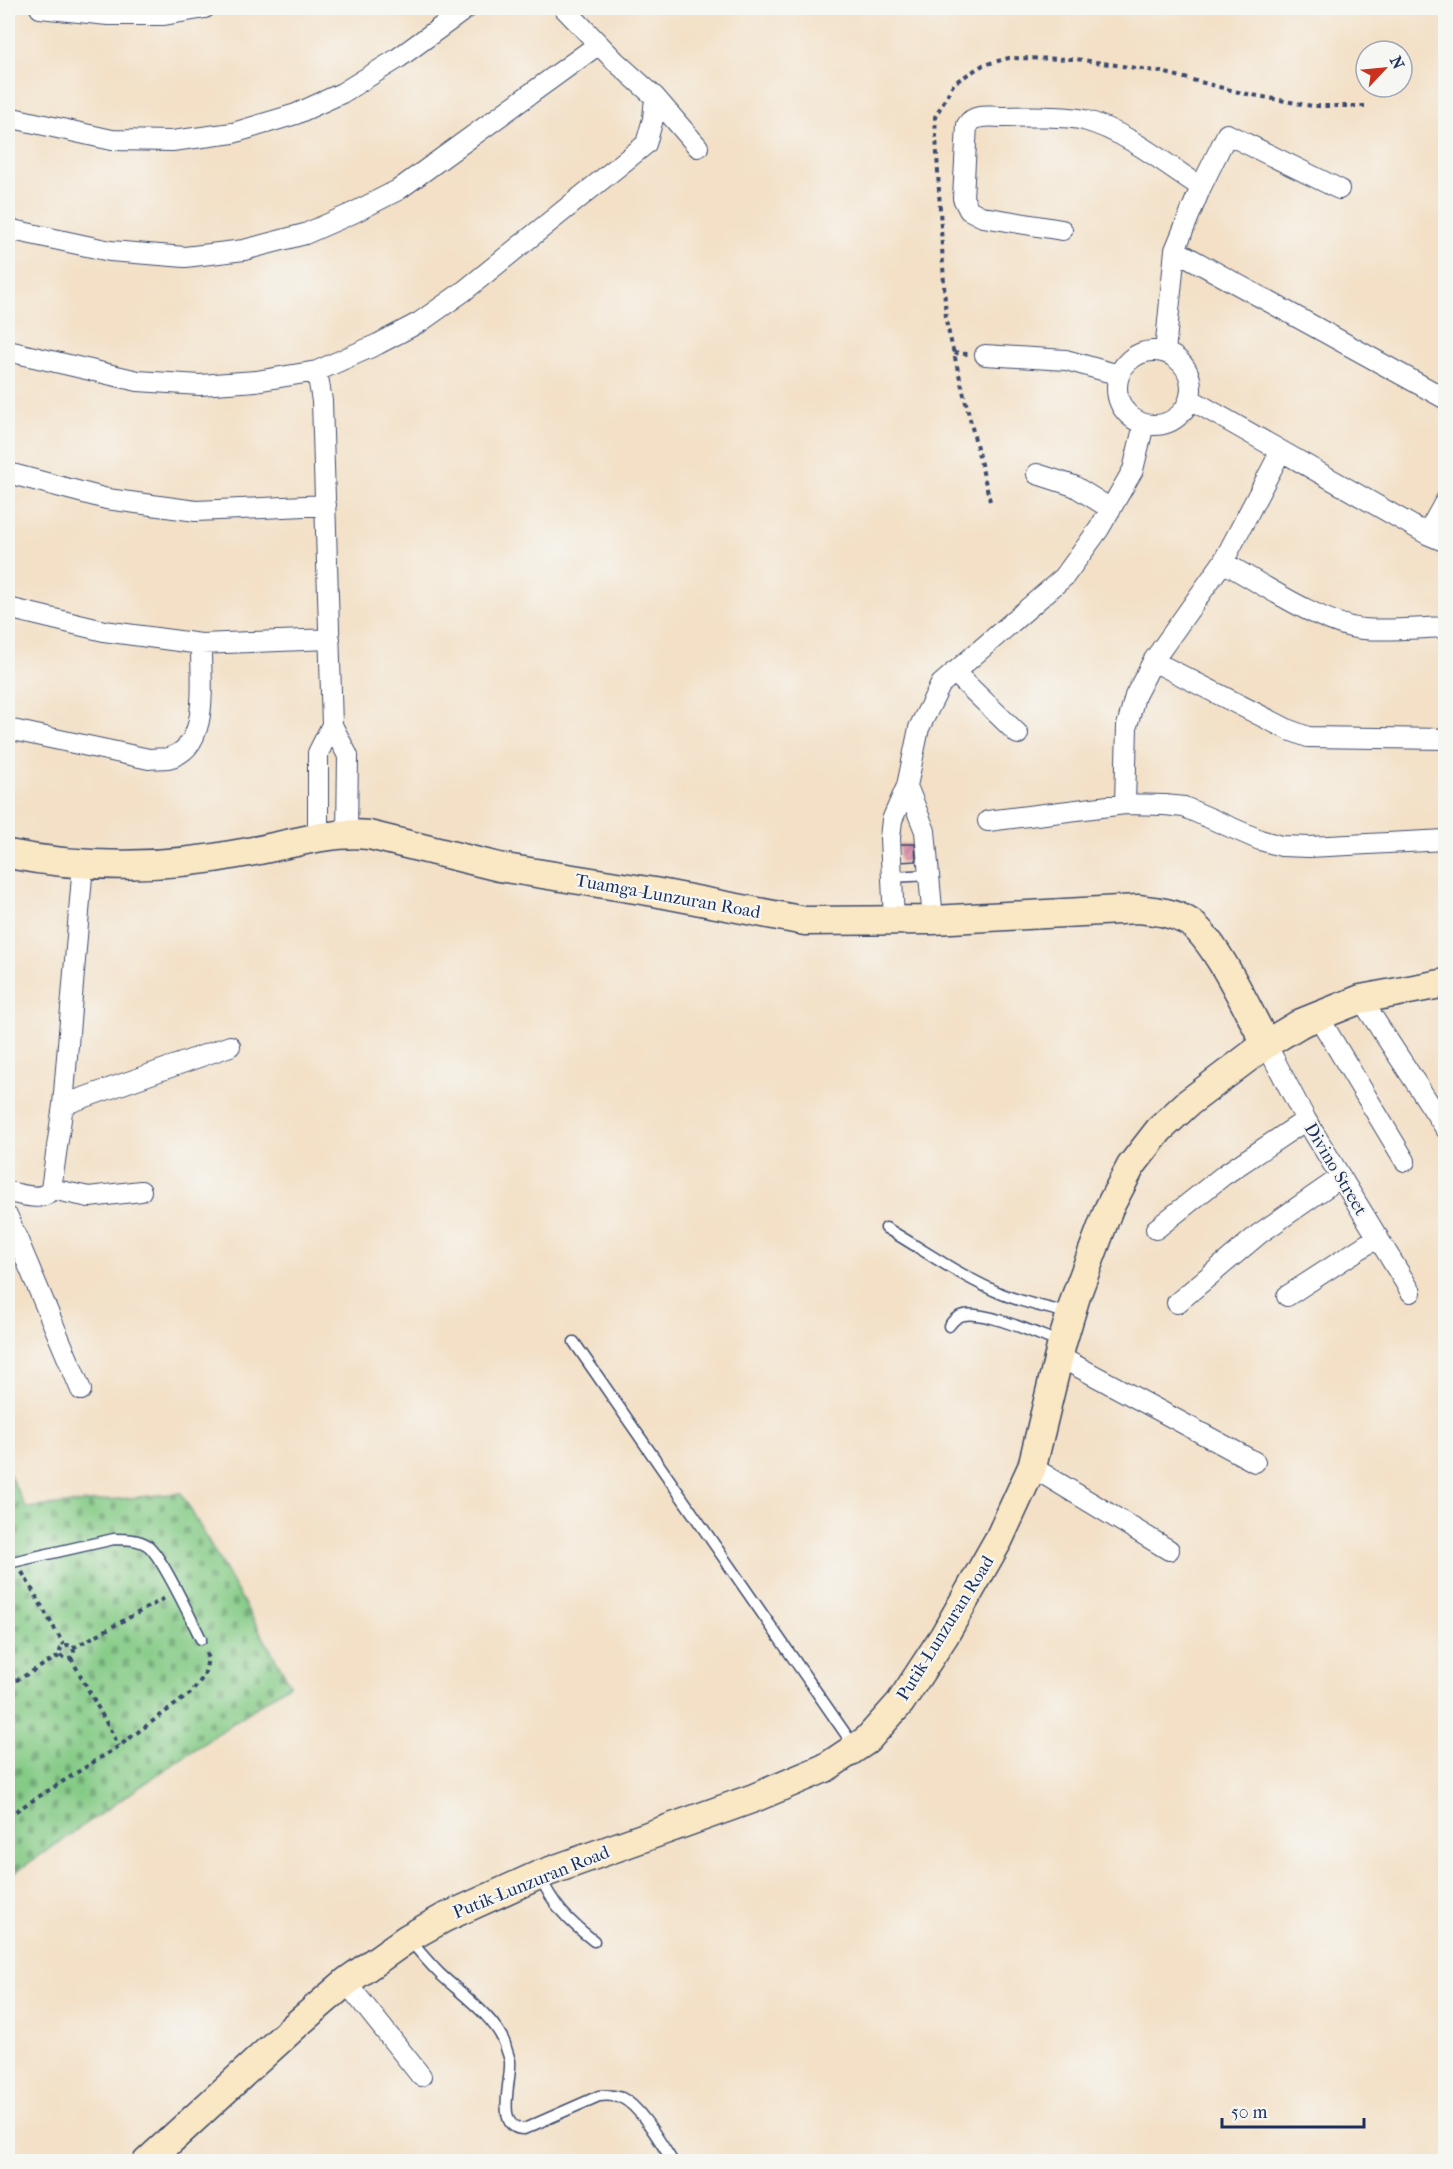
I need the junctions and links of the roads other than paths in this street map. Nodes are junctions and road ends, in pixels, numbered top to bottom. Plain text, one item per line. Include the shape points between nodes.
1 (40, 8) edge
2 (205, 8) edge
3 (467, 8) edge
4 (564, 8) edge
5 (599, 44) junction
6 (654, 97) junction
7 (8, 117) edge
8 (698, 147) dead end
9 (1200, 187) junction
10 (1339, 189) dead end
11 (8, 230) edge
12 (1062, 230) dead end
13 (1175, 250) junction
14 (8, 351) edge
15 (1164, 352) junction
16 (985, 355) dead end
17 (317, 371) junction
18 (1119, 375) junction
19 (1190, 399) junction
20 (1446, 399) edge
21 (1144, 424) junction
22 (1281, 452) junction
23 (8, 473) edge
24 (1037, 474) dead end
25 (1446, 500) edge
26 (326, 505) junction
27 (1111, 509) junction
28 (1427, 534) junction
29 (1446, 542) edge
30 (1223, 562) junction
31 (8, 608) edge
32 (1446, 627) edge
33 (330, 639) junction
34 (201, 644) junction
35 (1154, 661) junction
36 (954, 672) junction
37 (332, 725) junction
38 (8, 729) edge
39 (1018, 734) dead end
40 (1446, 739) edge
41 (907, 786) junction
42 (1125, 804) junction
43 (988, 821) dead end
44 (347, 833) junction
45 (318, 837) junction
46 (1446, 840) edge
47 (8, 854) edge
48 (83, 864) junction
49 (929, 875) junction
50 (891, 877) junction
51 (894, 920) junction
52 (933, 920) junction
53 (1446, 983) edge
54 (1361, 999) junction
55 (1318, 1016) junction
56 (1266, 1044) junction
57 (230, 1046) dead end
58 (63, 1105) junction
59 (1306, 1120) junction
60 (1446, 1129) edge
61 (1405, 1161) dead end
62 (1341, 1177) junction
63 (51, 1190) junction
64 (141, 1191) dead end
65 (8, 1192) edge
66 (8, 1217) edge
67 (886, 1228) dead end
68 (1156, 1230) dead end
69 (1378, 1237) junction
70 (1411, 1292) dead end
71 (1287, 1296) dead end
72 (1177, 1303) dead end
73 (1071, 1314) junction
74 (950, 1326) dead end
75 (574, 1342) dead end
76 (1060, 1350) junction
77 (81, 1390) dead end
78 (1255, 1462) dead end
79 (1032, 1467) junction
80 (1169, 1550) dead end
81 (12, 1562) edge
82 (201, 1639) road end
83 (855, 1747) junction
84 (539, 1875) junction
85 (408, 1938) junction
86 (594, 1941) dead end
87 (346, 1982) junction
88 (421, 2076) dead end
89 (147, 2162) edge
90 (673, 2162) edge

1 - 2 street via 108,15 164,15
3 - 7 street via 342,93 296,114 233,133 172,141 112,140
4 - 5 street
5 - 6 street
5 - 11 street via 398,190 305,234 244,250 185,257 110,251
6 - 8 street
6 - 17 street via 646,144 420,322
9 - 10 street via 1227,134
9 - 12 street via 1120,134 1082,120 1012,116 970,120 963,198 969,210 984,217
9 - 13 street
13 - 15 street
13 - 20 street
14 - 17 street via 138,381 200,385
15 - 18 street via 1142,352 1132,357
15 - 19 street via 1184,365 1191,387
16 - 18 street via 1066,360
17 - 26 street
18 - 21 street via 1118,399 1133,419
19 - 21 street via 1177,418 1167,423
19 - 22 street
21 - 27 street via 1133,470
22 - 28 street
22 - 30 street
23 - 26 street via 107,499 196,511
24 - 27 street via 1074,486
25 - 28 street
26 - 33 street
27 - 36 street via 1064,577
28 - 29 street
30 - 32 street via 1338,623 1361,629
30 - 35 street
31 - 34 street via 104,631
33 - 34 street
33 - 37 street
34 - 38 street via 200,719 195,736 169,758 149,759
35 - 40 street via 1308,737
35 - 42 street via 1135,696 1127,726
36 - 39 street
36 - 41 street via 941,684 920,728
37 - 44 street via 348,756
37 - 45 street via 318,753
41 - 49 street via 925,831
41 - 50 street via 892,820
42 - 43 street
42 - 46 street via 1184,807 1281,846
44 - 45 street, Tuamga-Lunzuran Road
44 - 51 street, Tuamga-Lunzuran Road via 499,867 654,891 805,921
45 - 48 street, Tuamga-Lunzuran Road via 180,863
47 - 48 street, Tuamga-Lunzuran Road
48 - 58 street
49 - 50 lane
49 - 52 street
50 - 51 street
51 - 52 street, Tuamga-Lunzuran Road
52 - 56 street, Tuamga-Lunzuran Road via 1138,909 1169,913 1201,931
53 - 54 street, Putik-Lunzuran Road
54 - 55 street, Putik-Lunzuran Road
54 - 60 street
55 - 56 street, Putik-Lunzuran Road
55 - 61 street
56 - 59 street, Divino Street
56 - 73 street, Putik-Lunzuran Road via 1188,1103 1159,1130 1131,1166 1109,1208
57 - 58 street
58 - 63 street
59 - 62 street, Divino Street
59 - 68 street via 1224,1175
62 - 69 street, Divino Street
62 - 72 street via 1259,1234
63 - 64 street via 89,1197
63 - 65 street via 43,1197
66 - 77 street
67 - 73 lane via 1002,1294
69 - 70 street, Divino Street
69 - 71 street
73 - 76 street, Putik-Lunzuran Road
74 - 76 lane via 966,1314 981,1316 1003,1322
75 - 83 lane
76 - 78 street
76 - 79 street, Putik-Lunzuran Road
79 - 80 street
79 - 83 street, Putik-Lunzuran Road via 999,1539 944,1636 900,1703 867,1740
81 - 82 lane via 114,1539 131,1539 147,1545 158,1558
83 - 84 street, Putik-Lunzuran Road via 825,1768 754,1798
84 - 85 street, Putik-Lunzuran Road
84 - 86 lane via 559,1911
85 - 87 street, Putik-Lunzuran Road
85 - 90 lane via 503,2040 510,2061 506,2111 512,2126 524,2128 599,2096 611,2095 624,2099 636,2110
87 - 88 street
87 - 89 street, Putik-Lunzuran Road

